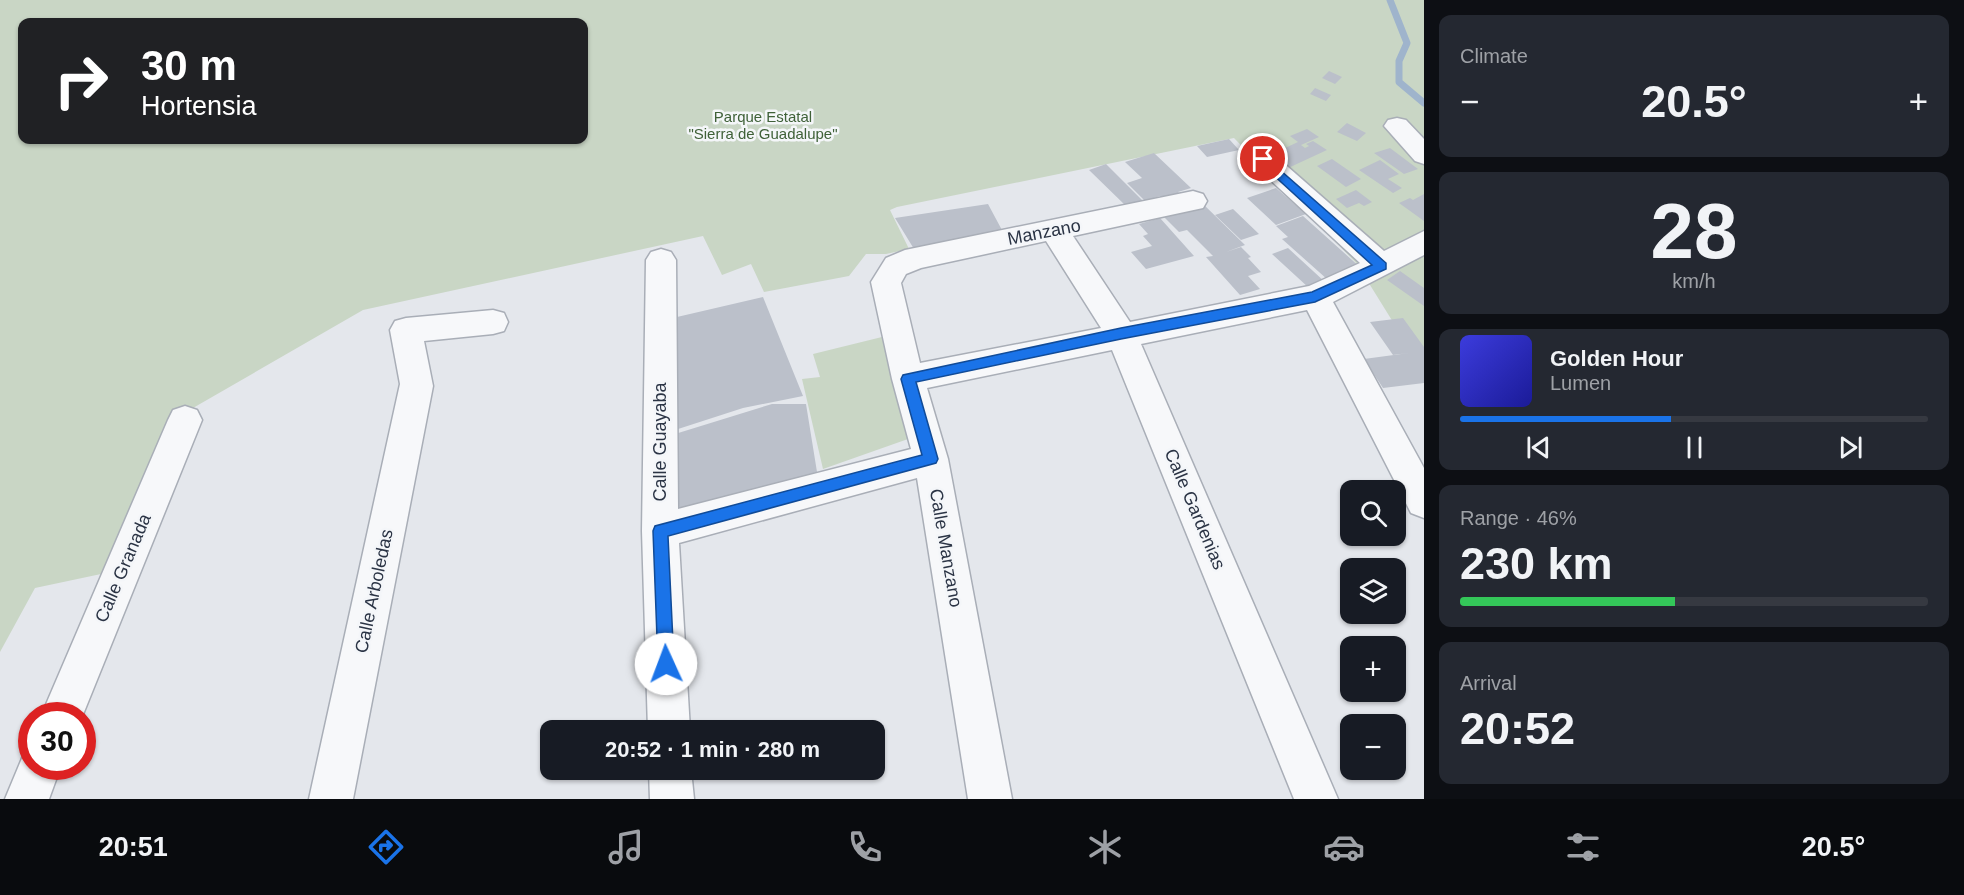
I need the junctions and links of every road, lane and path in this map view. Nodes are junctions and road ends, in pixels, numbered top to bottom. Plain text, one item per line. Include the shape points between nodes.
1 (1397, 126) dead end
2 (1424, 155) edge
3 (1263, 159) dead end
4 (1193, 201) dead end
5 (1054, 230) junction
6 (1424, 242) edge
7 (661, 260) dead end
8 (896, 266) joint
9 (1382, 266) junction
10 (1315, 297) junction
11 (493, 322) dead end
12 (1121, 333) junction
13 (908, 379) junction
14 (185, 420) dead end
15 (931, 459) junction
16 (1424, 502) edge
17 (660, 531) junction
18 (68, 702) edge
19 (669, 720) edge
20 (34, 780) edge
21 (671, 780) edge
22 (27, 799) edge
23 (331, 799) edge
24 (672, 799) edge
25 (990, 799) edge
26 (1316, 799) edge

1 - 2 street
3 - 9 street
4 - 5 street, Manzano
5 - 8 street, Manzano via 915,258
5 - 12 street, Calle Gardenias
6 - 9 street
7 - 17 street, Calle Guayaba
8 - 13 street, Calle Manzano via 886,282
9 - 10 street
10 - 12 street
10 - 16 street
11 - 23 street, Calle Arboledas via 406,330 417,384
12 - 13 street
12 - 26 street, Calle Gardenias
13 - 15 street, Calle Manzano
14 - 18 street, Calle Granada
15 - 17 street
15 - 25 street, Calle Manzano
17 - 19 street, Calle Guayaba
20 - 22 street
21 - 24 street

